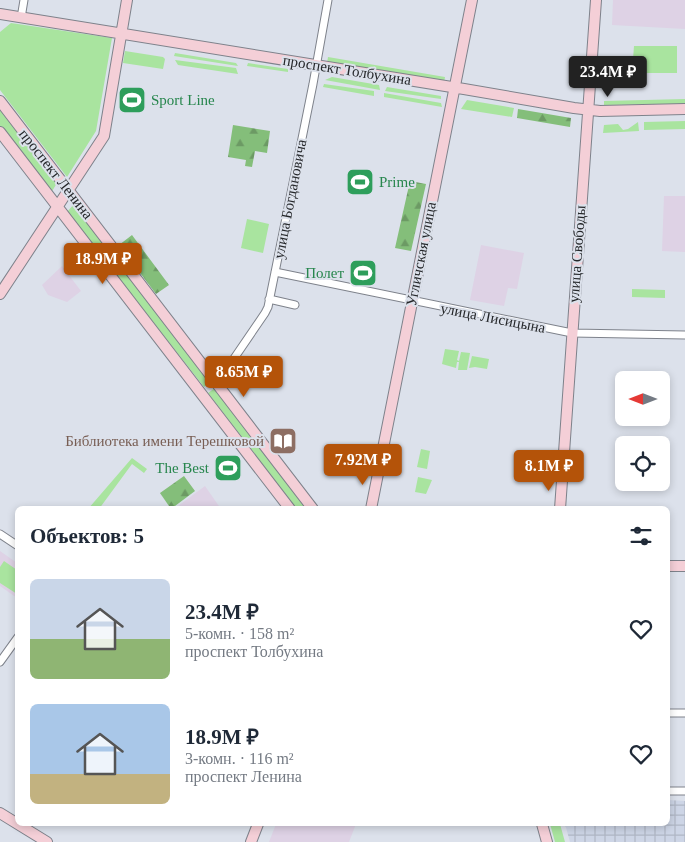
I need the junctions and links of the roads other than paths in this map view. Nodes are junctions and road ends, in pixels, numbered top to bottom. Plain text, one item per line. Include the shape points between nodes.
1 (24, 0) edge
2 (127, 0) edge
3 (328, 0) edge
4 (472, 0) edge
5 (596, 0) edge
6 (2, 16) edge
7 (21, 18) junction
8 (121, 34) junction
9 (316, 65) junction
10 (454, 87) junction
11 (0, 102) edge
12 (685, 108) edge
13 (588, 110) junction
14 (0, 132) edge
15 (69, 190) junction
16 (58, 207) junction
17 (275, 272) junction
18 (0, 294) edge
19 (269, 299) junction
20 (412, 301) junction
21 (295, 305) dead end
22 (572, 333) junction
23 (685, 335) edge
24 (216, 382) junction
25 (202, 393) junction
26 (288, 506) edge
27 (310, 506) edge
28 (372, 506) edge
29 (560, 506) edge
30 (0, 534) edge
31 (15, 544) edge
32 (670, 566) edge
33 (685, 566) edge
34 (15, 641) edge
35 (0, 662) edge
36 (670, 713) edge
37 (685, 714) edge
38 (670, 791) edge
39 (685, 791) edge
40 (0, 813) edge
41 (15, 822) edge
42 (21, 826) edge
43 (257, 826) edge
44 (541, 826) edge
45 (47, 842) edge
46 (251, 842) edge
47 (547, 842) edge

1 - 7 street
2 - 8 main road
3 - 9 street, улица Богдановича
4 - 10 main road, Угличская улица
5 - 13 main road, улица Свободы
6 - 7 main road, проспект Толбухина
7 - 8 main road, проспект Толбухина
8 - 9 main road, проспект Толбухина
8 - 15 main road via 104,136
9 - 10 main road, проспект Толбухина
9 - 17 street, улица Богдановича
10 - 13 main road, проспект Толбухина
10 - 20 main road, Угличская улица
11 - 15 main road, проспект Ленина
12 - 13 main road, проспект Толбухина
13 - 22 main road, улица Свободы
14 - 16 main road, проспект Ленина
15 - 16 main road
15 - 24 main road, проспект Ленина
16 - 18 main road
16 - 25 main road, проспект Ленина
17 - 19 street, улица Богдановича
17 - 20 street, улица Лисицына
19 - 21 street
19 - 24 street, улица Богдановича via 265,314
20 - 22 street, улица Лисицына
20 - 28 main road, Угличская улица
22 - 23 street, улица Лисицына
22 - 29 main road, улица Свободы
24 - 25 main road
24 - 27 main road, проспект Ленина
25 - 26 main road, проспект Ленина
30 - 31 street
32 - 33 main road
34 - 35 street
36 - 37 street
38 - 39 street
40 - 41 main road
42 - 45 main road
43 - 46 main road
44 - 47 main road

